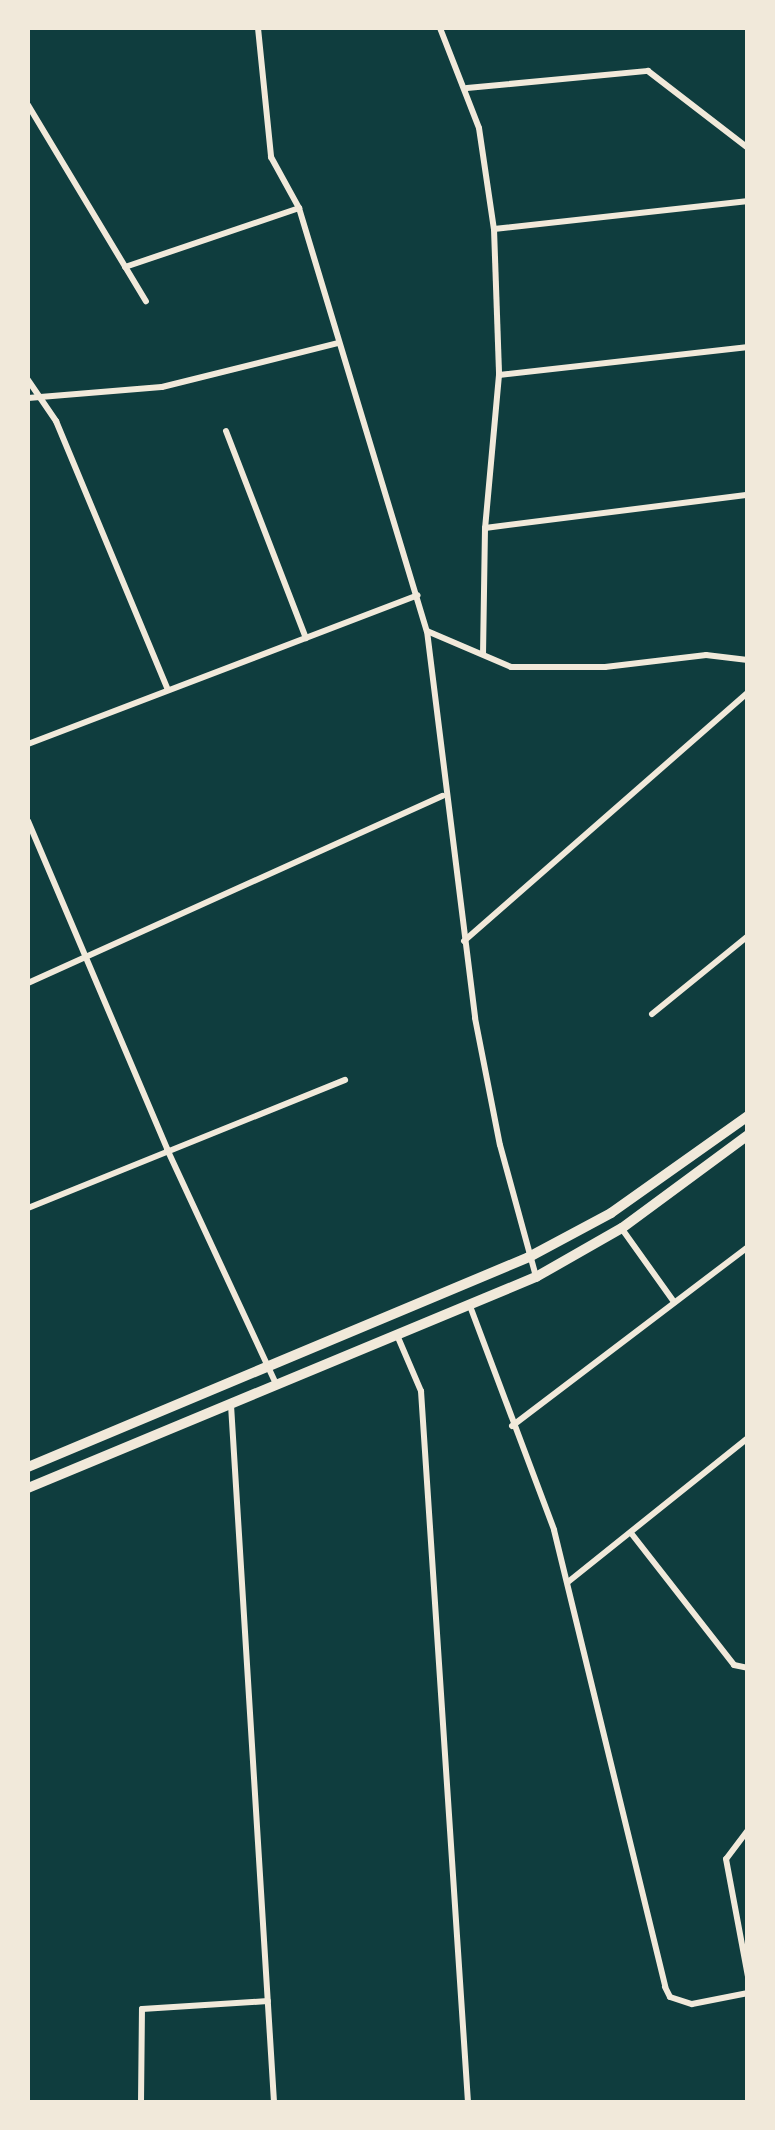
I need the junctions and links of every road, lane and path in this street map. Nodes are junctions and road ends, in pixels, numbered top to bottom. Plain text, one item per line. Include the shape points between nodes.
1 (258, 28) edge
2 (440, 28) edge
3 (467, 88) junction
4 (28, 105) edge
5 (748, 148) edge
6 (748, 201) edge
7 (299, 208) junction
8 (494, 228) junction
9 (125, 267) junction
10 (146, 302) dead end
11 (338, 343) junction
12 (748, 347) edge
13 (499, 375) junction
14 (28, 380) edge
15 (28, 398) edge
16 (39, 398) junction
17 (226, 430) dead end
18 (748, 494) edge
19 (485, 528) junction
20 (418, 594) junction
21 (427, 631) junction
22 (306, 638) junction
23 (483, 653) junction
24 (748, 660) edge
25 (168, 690) junction
26 (748, 692) edge
27 (28, 744) edge
28 (443, 796) junction
29 (28, 821) edge
30 (748, 936) edge
31 (464, 941) junction
32 (83, 959) junction
33 (28, 983) edge
34 (652, 1014) dead end
35 (346, 1080) dead end
36 (748, 1116) edge
37 (748, 1135) edge
38 (166, 1149) junction
39 (28, 1208) edge
40 (622, 1228) junction
41 (748, 1247) edge
42 (530, 1257) junction
43 (536, 1278) junction
44 (674, 1302) junction
45 (470, 1304) junction
46 (397, 1334) junction
47 (267, 1367) junction
48 (276, 1384) junction
49 (231, 1403) junction
50 (512, 1426) junction
51 (748, 1438) edge
52 (28, 1467) edge
53 (28, 1488) edge
54 (631, 1533) junction
55 (568, 1582) junction
56 (748, 1668) edge
57 (748, 1830) edge
58 (748, 1977) edge
59 (748, 1993) edge
60 (268, 2000) junction
61 (142, 2102) edge
62 (274, 2102) edge
63 (468, 2102) edge

1 - 7 street via 271,158
2 - 3 street
3 - 5 street via 648,71
3 - 8 street
4 - 9 street
6 - 8 street
7 - 9 street
7 - 11 street
8 - 13 street
9 - 10 street
11 - 16 street via 162,387
11 - 20 street
12 - 13 street
13 - 19 street
14 - 16 street
15 - 16 street
16 - 25 street via 56,421
17 - 22 street
18 - 19 street
19 - 23 street
20 - 21 street
20 - 22 street
21 - 23 street
21 - 28 street
22 - 25 street
23 - 24 street via 523,668 706,655
25 - 27 street
26 - 31 street
28 - 31 street
28 - 32 street
29 - 32 street
30 - 34 street
31 - 42 street via 500,1145
32 - 33 street
32 - 38 street
35 - 38 street
36 - 42 main road via 611,1213
37 - 40 main road
38 - 39 street
38 - 47 street
40 - 43 main road
40 - 44 street
41 - 44 street
42 - 43 street
42 - 47 main road
43 - 45 main road
44 - 50 street
45 - 46 main road
45 - 50 street
46 - 48 main road
46 - 63 street via 422,1391
47 - 48 street
47 - 52 main road
48 - 49 main road
49 - 53 main road
49 - 60 street
50 - 55 street
51 - 54 street
54 - 55 street
54 - 56 street via 734,1665
55 - 59 street via 665,1987 692,2004
57 - 58 street via 726,1859
60 - 61 street via 142,2008
60 - 62 street

